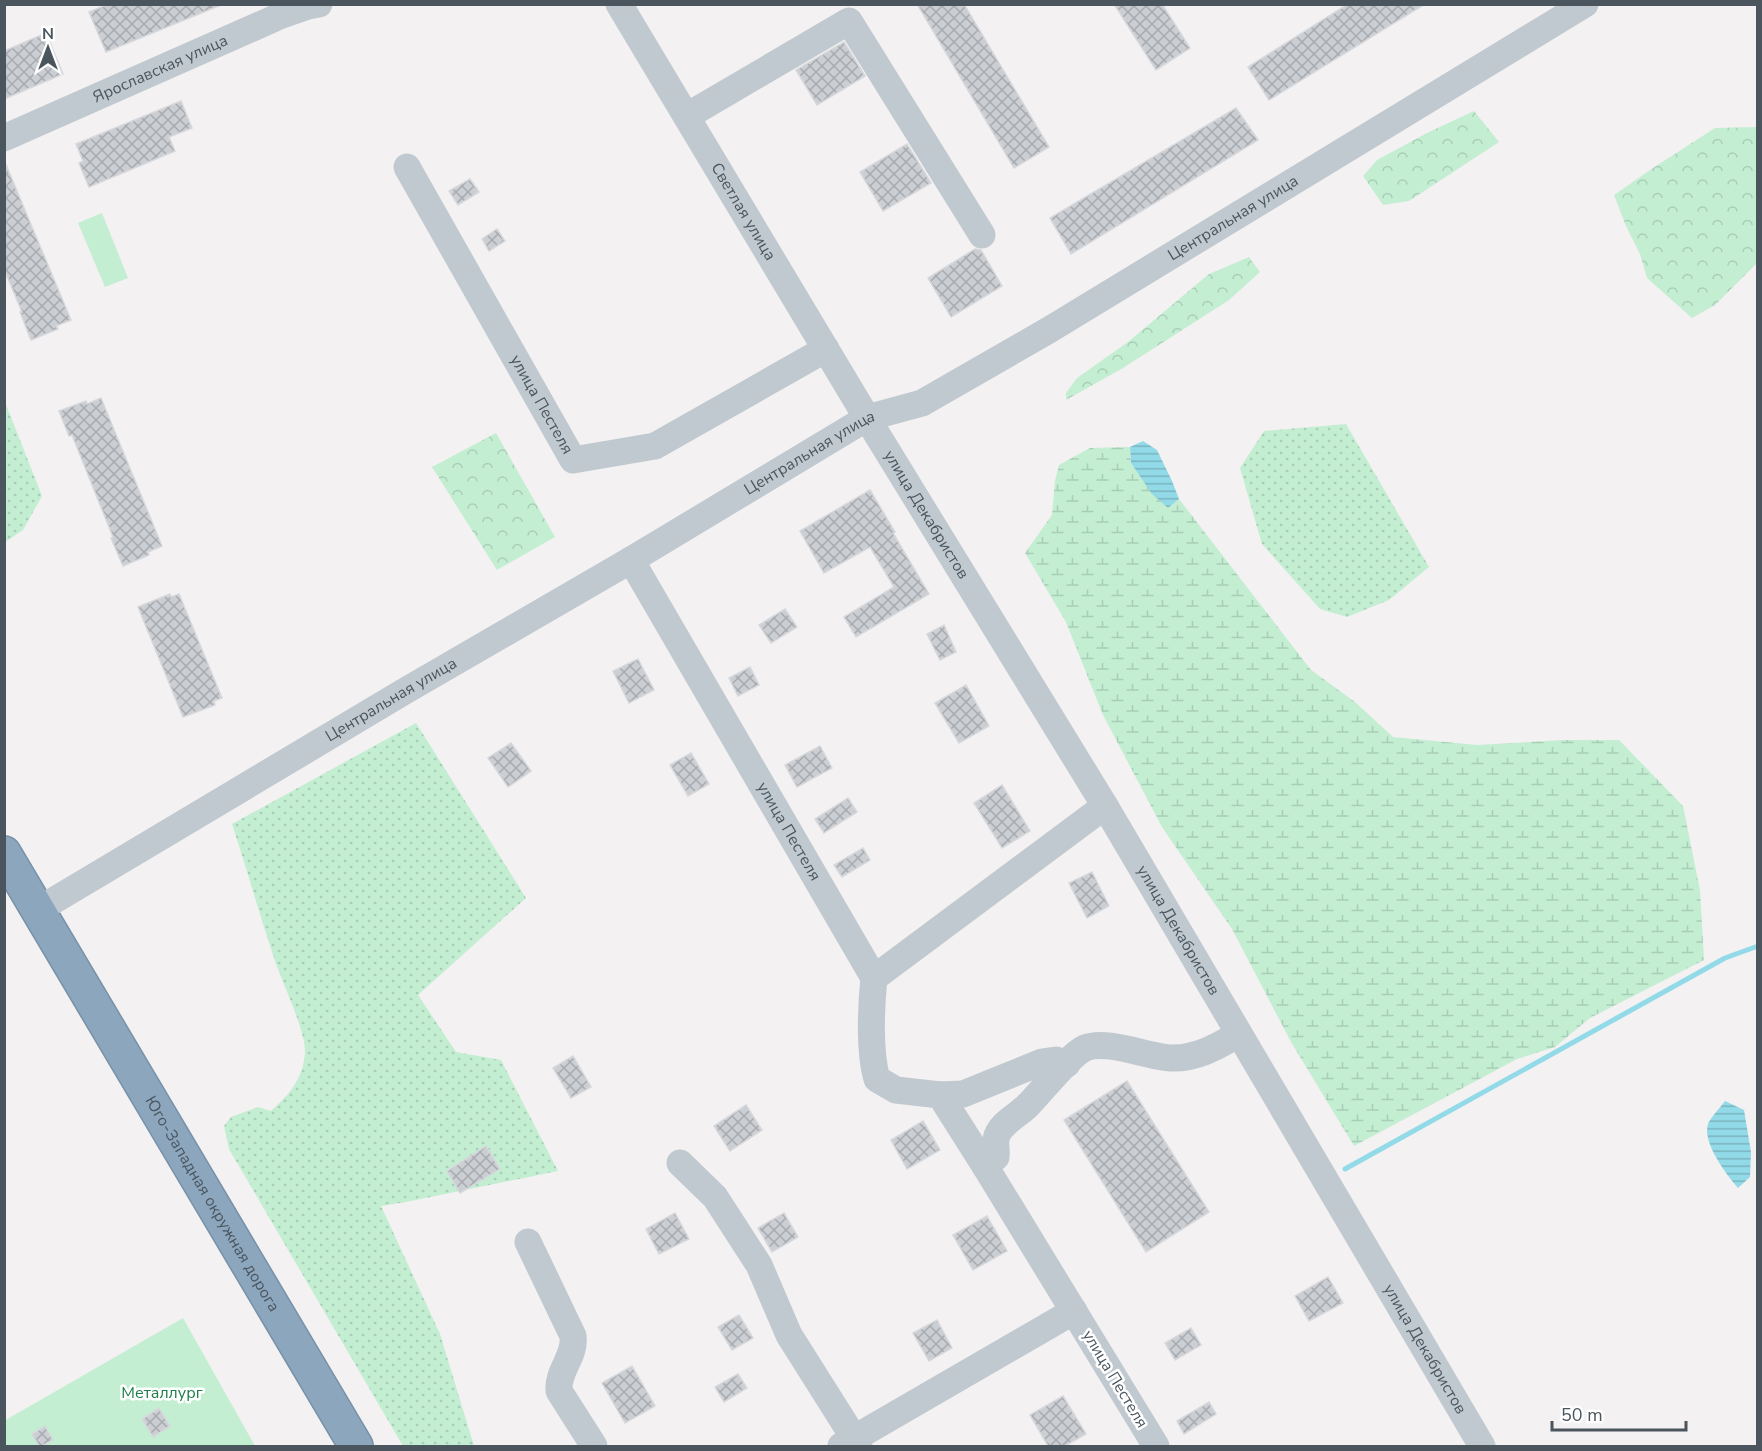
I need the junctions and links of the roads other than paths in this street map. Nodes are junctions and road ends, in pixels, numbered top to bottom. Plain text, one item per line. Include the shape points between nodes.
1 (319, 4) edge
2 (619, 4) edge
3 (1586, 4) edge
4 (687, 116) junction
5 (4, 138) edge
6 (407, 167) dead end
7 (982, 235) dead end
8 (826, 349) junction
9 (867, 418) junction
10 (631, 560) junction
11 (1105, 806) junction
12 (4, 853) edge
13 (38, 910) junction
14 (874, 978) junction
15 (1239, 1034) junction
16 (1067, 1064) junction
17 (940, 1095) junction
18 (680, 1163) dead end
19 (985, 1166) junction
20 (528, 1242) dead end
21 (1074, 1311) junction
22 (851, 1444) edge
23 (356, 1446) edge
24 (594, 1446) edge
25 (1156, 1446) edge
26 (1482, 1446) edge

1 - 5 street, Ярославская улица via 282,15
2 - 4 street, Светлая улица
3 - 9 street, Центральная улица via 1049,330 922,403
4 - 7 street via 849,21
4 - 8 street, Светлая улица
6 - 8 street, улица Пестеля via 573,460 655,446
8 - 9 street, Светлая улица
9 - 10 street, Центральная улица
9 - 11 street, улица Декабристов
10 - 13 street, Центральная улица
10 - 14 street, улица Пестеля
11 - 14 street
11 - 15 street, улица Декабристов
12 - 13 highway
13 - 23 highway, Юго-Западная окружная дорога
14 - 17 street via 874,1067 878,1079 896,1090
15 - 16 street via 1193,1056 1171,1058 1112,1047 1087,1047
15 - 26 street, улица Декабристов
16 - 17 street via 1056,1060 1042,1062 963,1094
16 - 19 street via 1000,1130 995,1143 996,1157
17 - 19 street, улица Пестеля
18 - 22 street via 715,1197 759,1265 789,1335
19 - 21 street, улица Пестеля
20 - 24 street via 573,1336 559,1390
21 - 22 street
21 - 25 street, улица Пестеля

